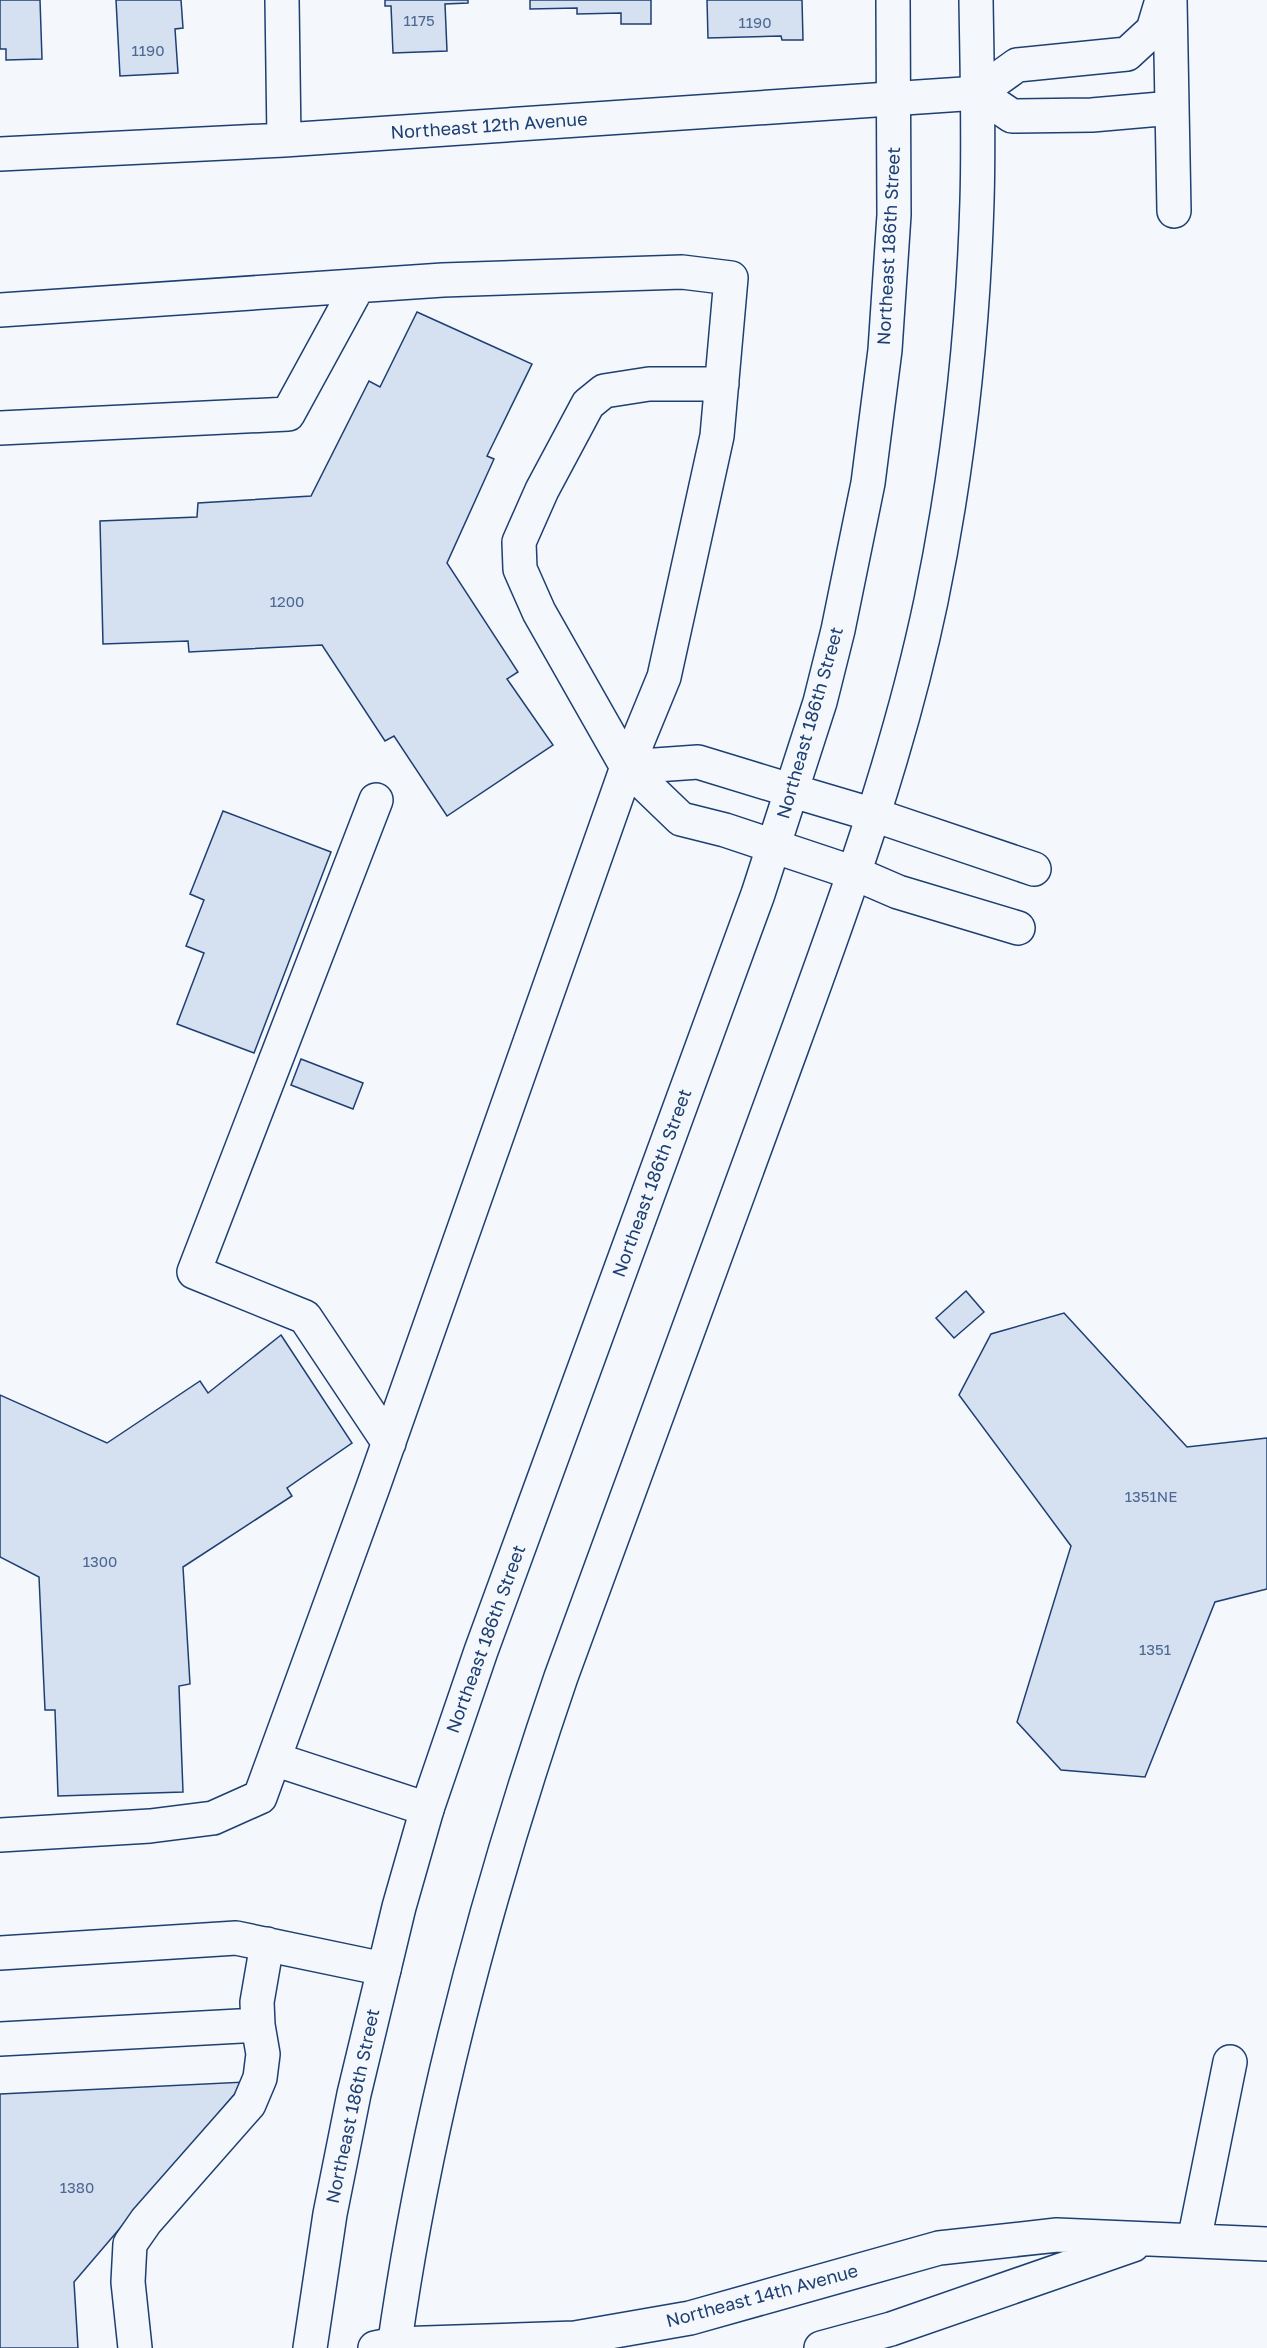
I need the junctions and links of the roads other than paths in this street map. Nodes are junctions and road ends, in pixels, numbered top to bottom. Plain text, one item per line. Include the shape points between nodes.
1 (282, 0) edge
2 (893, 0) edge
3 (976, 0) edge
4 (1162, 0) edge
5 (1170, 0) edge
6 (978, 93) junction
7 (895, 99) junction
8 (1172, 108) junction
9 (284, 140) junction
10 (0, 154) edge
11 (1174, 211) dead end
12 (358, 286) junction
13 (0, 310) edge
14 (722, 384) junction
15 (0, 428) edge
16 (622, 758) junction
17 (793, 791) junction
18 (376, 800) dead end
19 (874, 815) junction
20 (773, 846) junction
21 (1034, 869) dead end
22 (854, 873) junction
23 (1018, 928) dead end
24 (389, 1443) junction
25 (274, 1759) junction
26 (427, 1809) junction
27 (0, 1835) edge
28 (267, 1944) junction
29 (0, 1953) edge
30 (384, 1969) junction
31 (258, 2025) junction
32 (0, 2039) edge
33 (1230, 2062) dead end
34 (1147, 2240) junction
35 (1194, 2241) junction
36 (1267, 2244) edge
37 (388, 2347) edge
38 (135, 2348) edge
39 (310, 2348) edge
40 (821, 2348) edge

1 - 9 main road
2 - 7 main road, Northeast 186th Street
3 - 6 main road
4 - 6 main road via 1153,30 1127,54 1017,65
5 - 8 main road
6 - 7 main road, Northeast 12th Avenue
6 - 8 main road via 1012,116
6 - 19 main road via 974,266 964,401 954,472 916,666
7 - 9 main road, Northeast 12th Avenue
7 - 17 main road, Northeast 186th Street via 891,281 867,483 833,651
8 - 11 main road
9 - 10 main road, Northeast 12th Avenue
12 - 13 main road
12 - 14 main road via 682,272 731,278
12 - 15 main road via 288,414
14 - 16 main road via 717,436 664,677
14 - 16 main road via 649,384 604,391 588,404 519,542 520,569 539,612
16 - 17 main road via 698,762
16 - 20 main road via 681,819
16 - 24 main road
17 - 19 main road
17 - 20 main road, Northeast 186th Street
18 - 24 main road via 194,1272 305,1317
19 - 21 main road
19 - 22 main road
20 - 22 main road
20 - 26 main road, Northeast 186th Street
22 - 23 main road via 898,892
22 - 37 main road via 523,1788 474,1956
24 - 25 main road
25 - 26 main road
25 - 27 main road via 260,1797 213,1818
26 - 30 main road, Northeast 186th Street
28 - 29 main road via 236,1938
28 - 30 main road
28 - 31 main road via 257,2002
30 - 39 main road, Northeast 186th Street via 341,2155
31 - 32 main road
31 - 38 main road via 263,2054 260,2078 249,2104 130,2244 128,2282
33 - 35 main road
34 - 35 main road, Northeast 14th Avenue
34 - 37 main road, Northeast 14th Avenue via 1057,2235 939,2248 690,2318 575,2338
34 - 40 main road, Northeast 14th Avenue via 902,2325
35 - 36 main road, Northeast 14th Avenue

